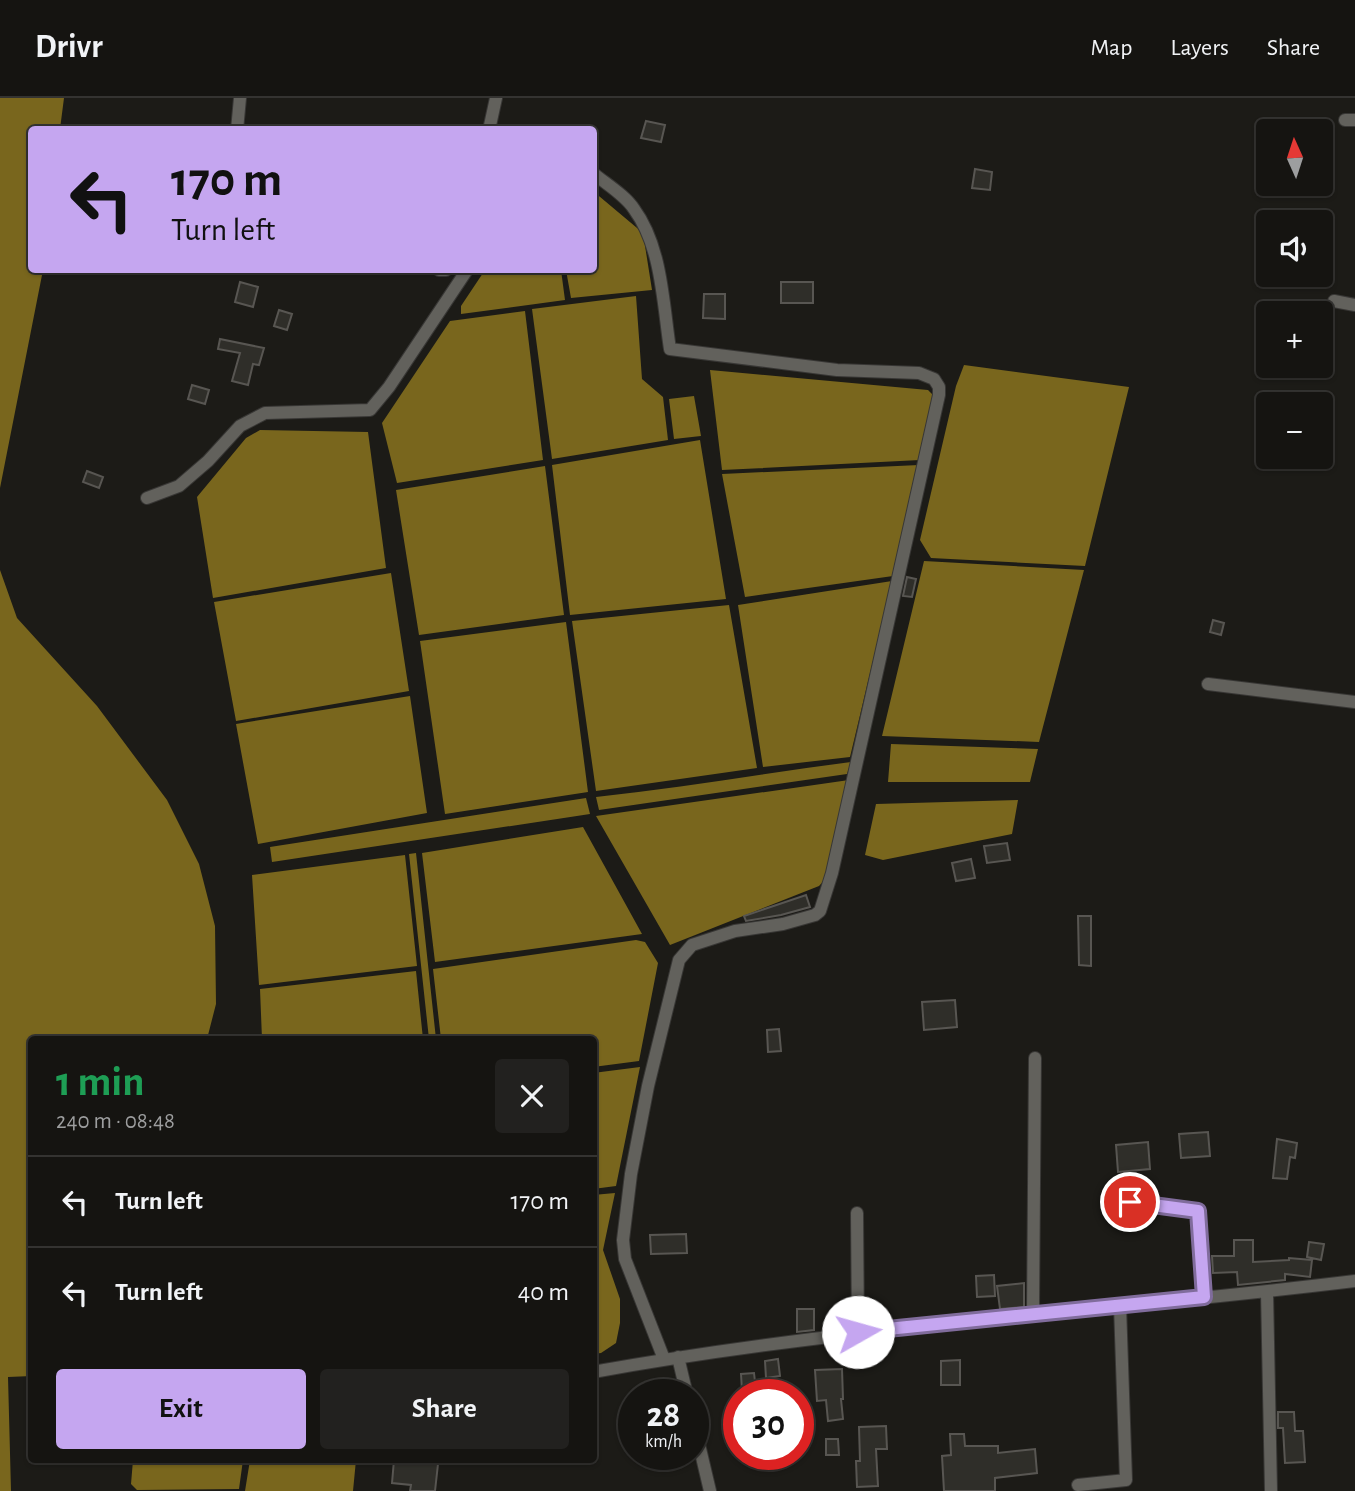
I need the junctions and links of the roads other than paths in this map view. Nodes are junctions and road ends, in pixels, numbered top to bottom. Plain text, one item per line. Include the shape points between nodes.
1 (240, 98) edge
2 (496, 98) edge
3 (237, 126) edge
4 (490, 126) edge
5 (597, 176) edge
6 (465, 273) edge
7 (1334, 301) dead end
8 (1355, 305) edge
9 (147, 498) dead end
10 (1208, 684) dead end
11 (1355, 702) edge
12 (1035, 1058) dead end
13 (1107, 1199) dead end
14 (857, 1213) dead end
15 (1355, 1282) edge
16 (1267, 1292) junction
17 (1204, 1297) junction
18 (1120, 1307) junction
19 (1033, 1313) junction
20 (858, 1332) junction
21 (678, 1357) junction
22 (664, 1359) junction
23 (597, 1371) edge
24 (683, 1379) edge
25 (705, 1470) edge
26 (1078, 1485) dead end
27 (710, 1491) edge
28 (1271, 1491) edge

1 - 3 street
2 - 4 street
5 - 22 street via 633,206 648,231 670,349 837,370 919,373 934,379 939,387 820,911 692,945 679,960 648,1086 623,1240 625,1259
6 - 9 street via 370,410 265,413 240,426 179,486
7 - 8 street
10 - 11 street
12 - 19 street
13 - 17 street via 1198,1211
14 - 20 street
15 - 16 street
16 - 17 street
16 - 28 street
17 - 18 street
18 - 19 street
18 - 26 street via 1126,1480
19 - 20 street
20 - 21 street
21 - 22 street
21 - 24 street
22 - 23 street
25 - 27 street

